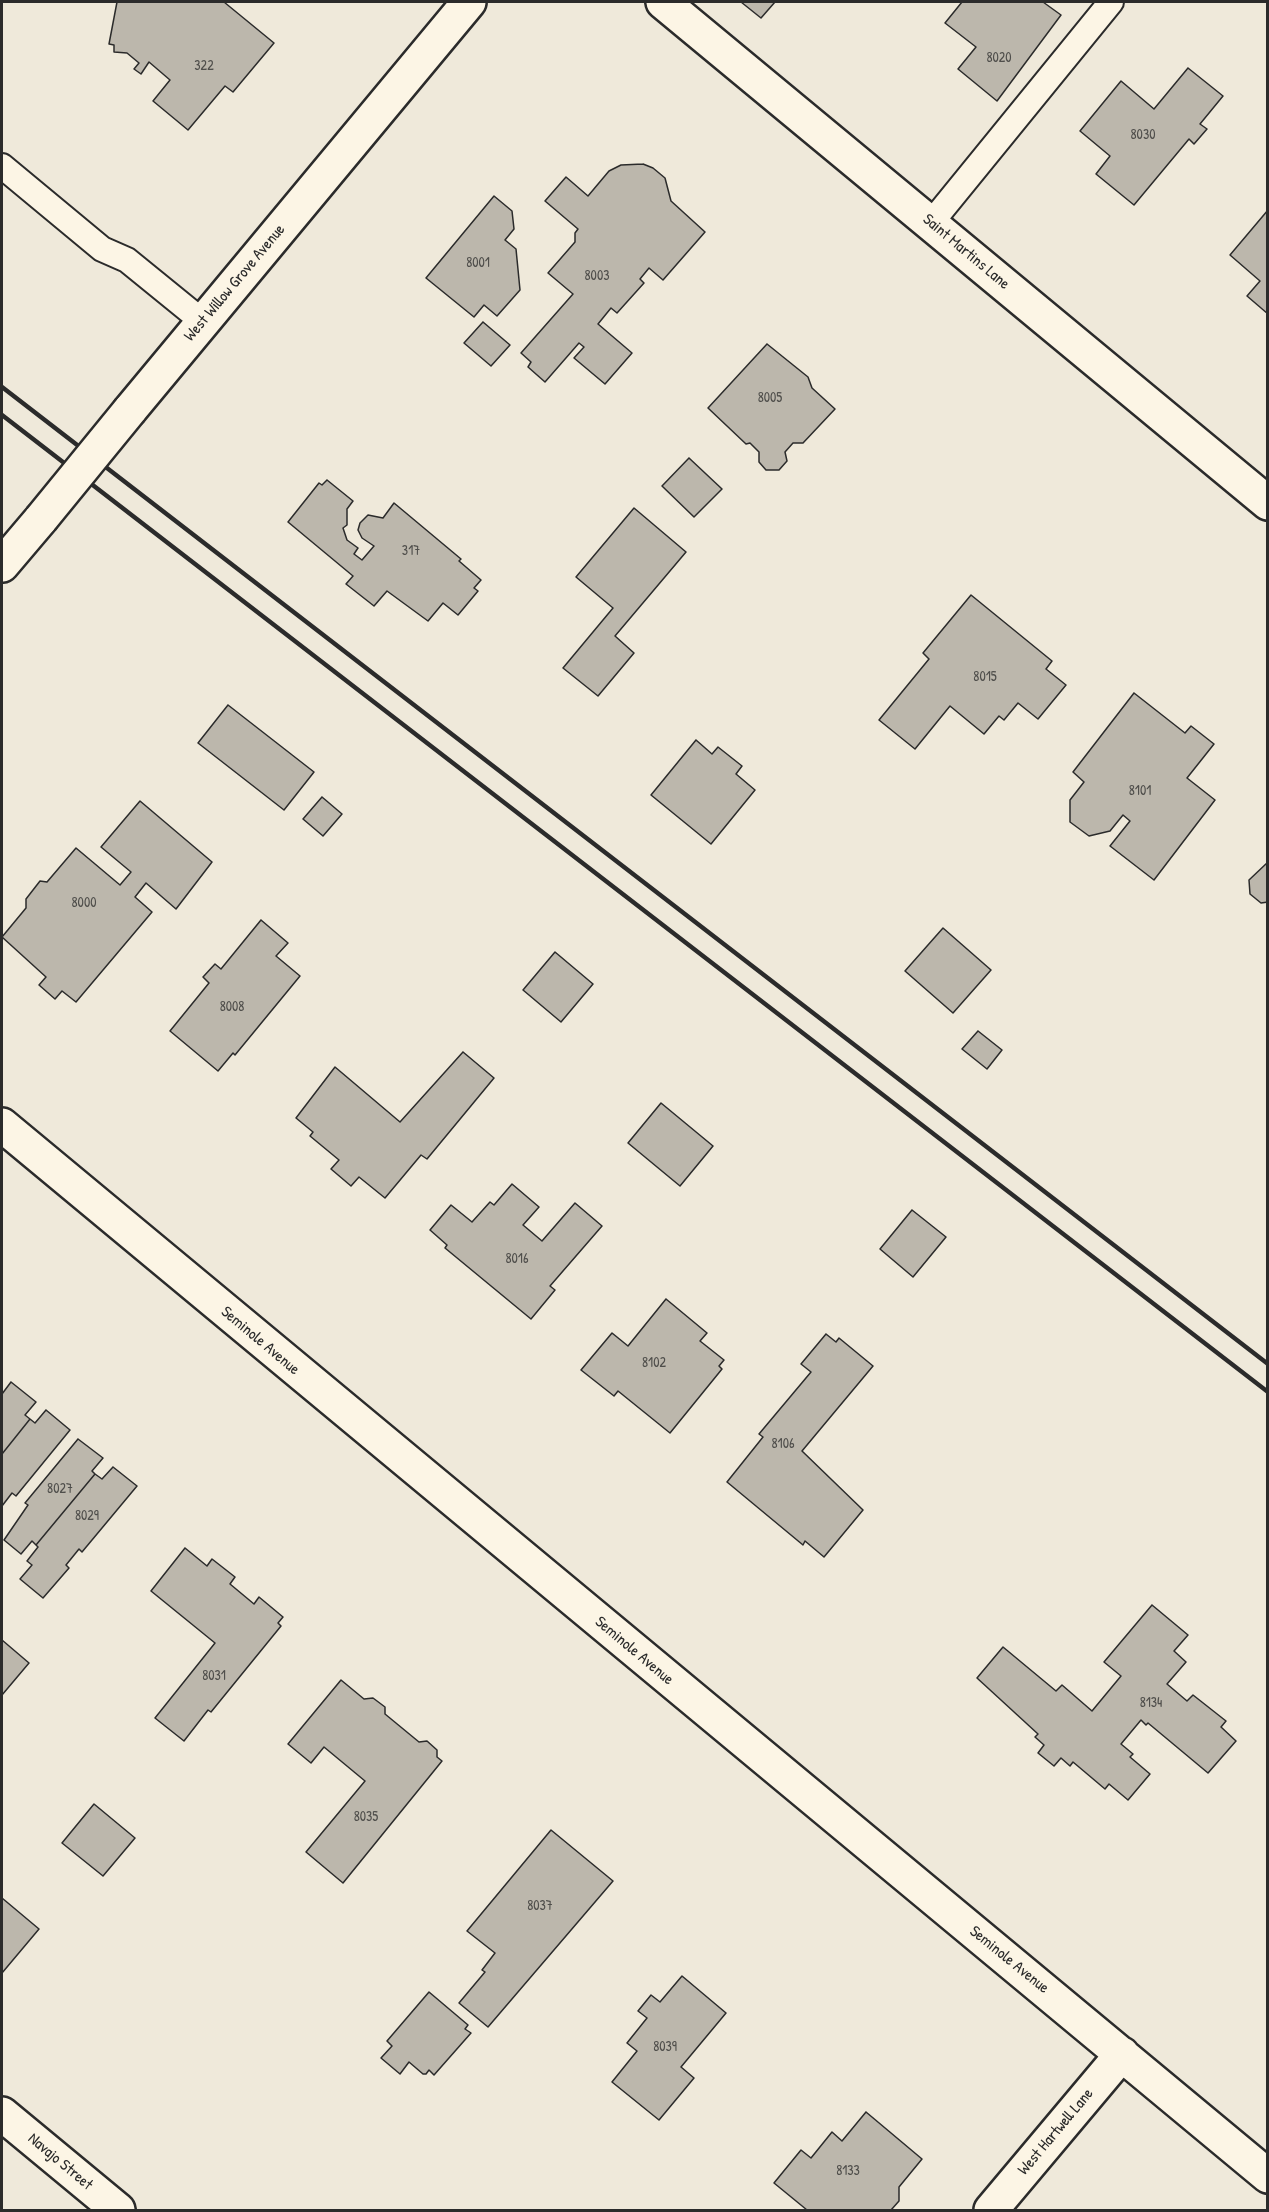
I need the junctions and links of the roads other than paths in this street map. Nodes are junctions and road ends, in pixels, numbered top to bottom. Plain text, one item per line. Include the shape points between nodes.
1 (469, 2) edge
2 (663, 2) edge
3 (1111, 2) edge
4 (2, 166) edge
5 (931, 222) junction
6 (202, 321) junction
7 (1268, 503) edge
8 (2, 566) edge
9 (2, 1125) edge
10 (1122, 2054) junction
11 (2, 2114) edge
12 (1268, 2176) edge
13 (118, 2211) edge
14 (991, 2211) edge

1 - 6 street, West Willow Grove Avenue
2 - 5 street, Saint Martins Lane
3 - 5 lane
4 - 6 lane via 102,249 127,260
5 - 7 street, Saint Martins Lane
6 - 8 street, West Willow Grove Avenue, bridge
9 - 10 street, Seminole Avenue
10 - 12 street, Seminole Avenue
10 - 14 street, West Hartwell Lane
11 - 13 street, Navajo Street

